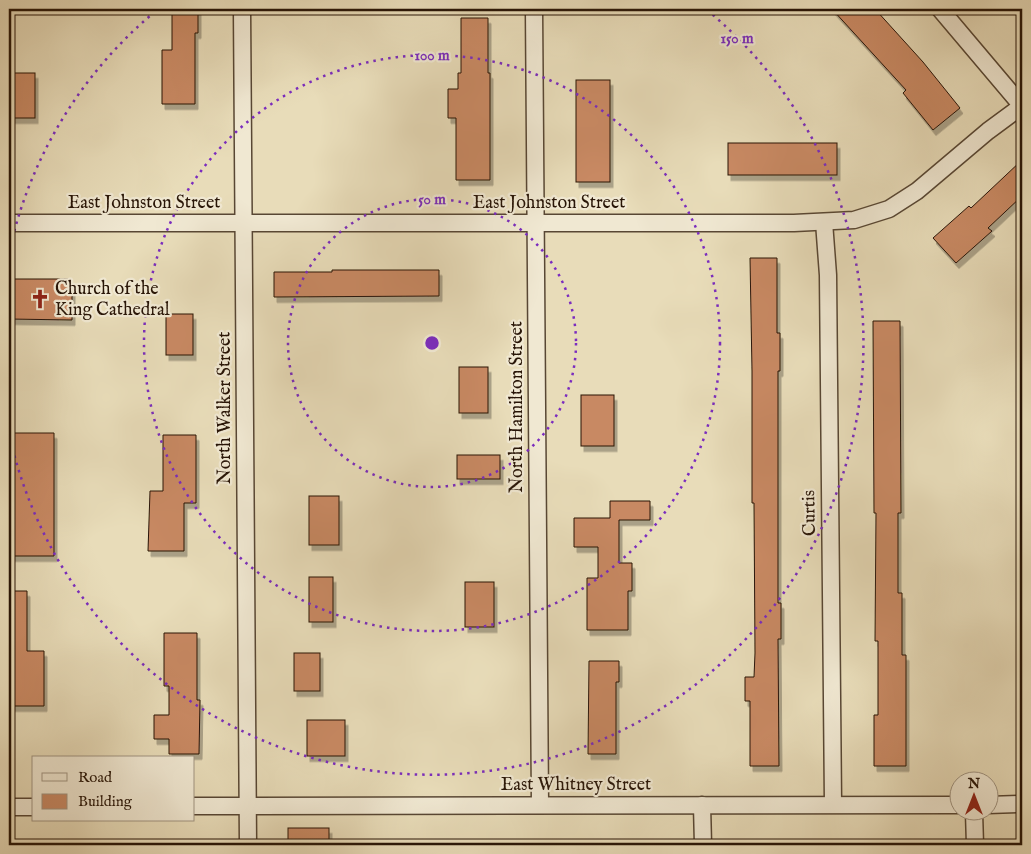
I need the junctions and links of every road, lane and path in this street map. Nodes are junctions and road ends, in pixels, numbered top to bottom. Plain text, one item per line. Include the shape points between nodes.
1 (242, 9) edge
2 (534, 9) edge
3 (940, 9) edge
4 (1022, 106) edge
5 (536, 222) junction
6 (824, 222) junction
7 (9, 223) edge
8 (244, 223) junction
9 (833, 804) junction
10 (998, 804) edge
11 (1022, 804) edge
12 (540, 805) junction
13 (702, 805) junction
14 (948, 805) edge
15 (195, 806) edge
16 (248, 806) junction
17 (9, 807) edge
18 (32, 807) edge
19 (974, 822) edge
20 (248, 845) edge
21 (703, 845) edge
22 (975, 845) edge

1 - 8 street, North Walker Street
2 - 5 street, North Hamilton Street
3 - 4 street
4 - 6 street, East Johnston Street via 917,192 889,209 854,220
5 - 6 street, East Johnston Street
5 - 8 street, East Johnston Street
5 - 12 street, North Hamilton Street
6 - 9 street, Curtis via 828,275
7 - 8 street, East Johnston Street
8 - 16 street, North Walker Street
9 - 13 street, East Whitney Street
9 - 14 street, East Whitney Street
10 - 11 street
12 - 13 street, East Whitney Street
12 - 16 street, East Whitney Street
13 - 21 street
15 - 16 street, East Whitney Street
16 - 20 street, North Walker Street
17 - 18 street
19 - 22 street

